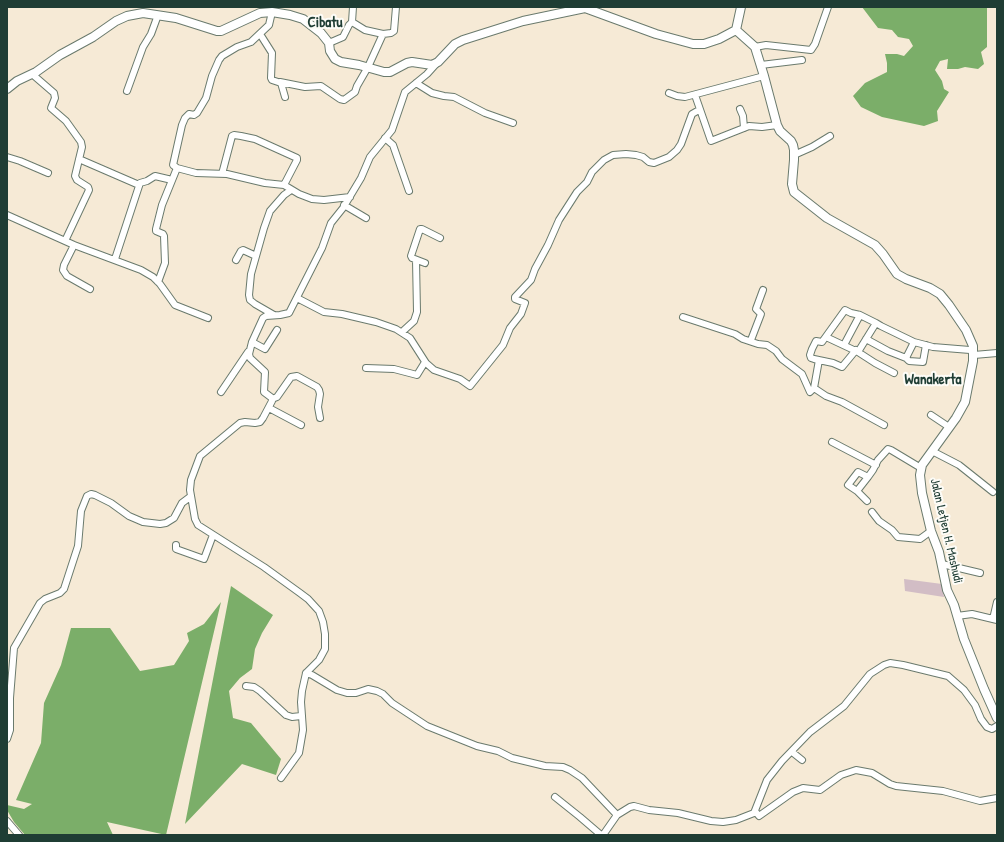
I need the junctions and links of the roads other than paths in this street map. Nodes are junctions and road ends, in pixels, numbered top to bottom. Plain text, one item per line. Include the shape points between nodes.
1 (353, 7) edge
2 (396, 7) edge
3 (584, 7) edge
4 (741, 7) edge
5 (828, 7) edge
6 (272, 12) junction
7 (158, 15) junction
8 (352, 22) junction
9 (736, 30) junction
10 (260, 34) junction
11 (383, 34) junction
12 (329, 43) junction
13 (754, 47) junction
14 (802, 60) dead end
15 (436, 64) junction
16 (761, 65) junction
17 (368, 67) junction
18 (32, 74) junction
19 (764, 76) junction
20 (280, 82) junction
21 (416, 83) junction
22 (7, 89) edge
23 (127, 91) dead end
24 (669, 93) dead end
25 (695, 95) junction
26 (285, 97) dead end
27 (740, 109) dead end
28 (699, 110) junction
29 (513, 123) dead end
30 (776, 125) junction
31 (744, 128) junction
32 (830, 136) dead end
33 (385, 138) junction
34 (794, 155) junction
35 (7, 157) edge
36 (79, 159) junction
37 (177, 168) junction
38 (48, 173) dead end
39 (222, 174) junction
40 (172, 180) junction
41 (139, 185) junction
42 (284, 185) junction
43 (291, 190) junction
44 (409, 191) dead end
45 (350, 197) junction
46 (344, 205) junction
47 (7, 215) edge
48 (366, 218) dead end
49 (440, 238) dead end
50 (65, 241) junction
51 (74, 245) junction
52 (256, 256) junction
53 (115, 259) junction
54 (236, 260) dead end
55 (416, 260) junction
56 (425, 263) dead end
57 (158, 282) junction
58 (90, 289) dead end
59 (763, 290) dead end
60 (297, 298) junction
61 (274, 315) junction
62 (860, 315) junction
63 (683, 316) dead end
64 (208, 318) dead end
65 (876, 322) junction
66 (277, 330) dead end
67 (402, 332) junction
68 (826, 336) junction
69 (866, 339) junction
70 (751, 340) junction
71 (252, 342) junction
72 (914, 342) junction
73 (844, 345) junction
74 (926, 345) junction
75 (857, 351) junction
76 (248, 352) junction
77 (997, 353) edge
78 (974, 354) junction
79 (906, 358) junction
80 (819, 360) junction
81 (425, 362) junction
82 (366, 368) dead end
83 (894, 373) dead end
84 (812, 390) junction
85 (221, 392) dead end
86 (272, 399) junction
87 (809, 399) dead end
88 (268, 408) junction
89 (931, 415) dead end
90 (320, 418) dead end
91 (884, 424) dead end
92 (300, 425) dead end
93 (949, 427) junction
94 (832, 442) dead end
95 (932, 451) junction
96 (876, 465) junction
97 (921, 468) junction
98 (868, 477) junction
99 (857, 491) junction
100 (993, 492) dead end
101 (190, 497) junction
102 (867, 501) dead end
103 (872, 512) dead end
104 (931, 531) junction
105 (213, 535) junction
106 (176, 545) dead end
107 (942, 564) junction
108 (980, 573) dead end
109 (997, 602) edge
110 (957, 616) junction
111 (995, 620) edge
112 (306, 673) junction
113 (246, 686) dead end
114 (302, 716) junction
115 (997, 718) edge
116 (9, 720) edge
117 (997, 726) edge
118 (7, 739) edge
119 (792, 752) junction
120 (802, 760) dead end
121 (281, 778) dead end
122 (555, 797) dead end
123 (997, 798) edge
124 (756, 814) junction
125 (617, 815) junction
126 (7, 821) edge
127 (19, 835) edge
128 (602, 835) edge

1 - 8 street
2 - 11 street via 394,31
3 - 9 main road via 656,34 693,44 704,44 720,39
3 - 15 main road via 523,21 463,40 455,44
4 - 9 main road
5 - 13 street via 811,50 766,45
6 - 7 main road via 260,13 221,31
6 - 10 street via 269,25
6 - 12 main road via 303,19
7 - 18 main road via 135,14 116,21
7 - 23 street
8 - 11 street via 366,30
8 - 12 street via 343,37
9 - 13 main road, Jalan Letjen H. Mashudi
10 - 20 street via 272,53 271,78
10 - 37 street via 248,44 237,47 219,60 206,98 196,114 187,115 182,125 173,163
11 - 17 street
12 - 17 main road via 335,59
13 - 16 main road, Jalan Letjen H. Mashudi
14 - 16 street
15 - 17 main road via 412,62 390,72
15 - 21 street
16 - 19 main road, Jalan Letjen H. Mashudi
17 - 20 street via 355,92 342,100 321,86 305,87
18 - 22 main road
18 - 36 street via 54,93 51,108 66,120 81,142
19 - 25 street
19 - 30 main road, Jalan Letjen H. Mashudi
20 - 26 street
21 - 29 street via 432,92 454,97 485,114
21 - 33 street via 405,92 392,130
24 - 25 street via 680,97
25 - 28 street
27 - 31 street
28 - 31 street via 711,141
28 - 81 street via 691,116 681,144 668,157 654,163 636,155 613,155 592,172 588,182 577,192 559,220 531,280 515,297 524,303 521,314 510,328 503,345 470,386 460,379 437,372
30 - 31 street
30 - 34 main road, Jalan Letjen H. Mashudi via 791,141
32 - 34 street
33 - 44 street via 393,145
33 - 45 street via 370,157
34 - 78 main road, Jalan Letjen H. Mashudi via 794,192 827,218 875,245 897,274 940,294 966,330
35 - 38 street
36 - 41 street
36 - 50 street via 75,176 89,190
37 - 39 street
37 - 40 street
39 - 42 street
39 - 42 street via 232,136 241,136 256,139 297,158
40 - 41 street via 155,176 147,182 140,182
40 - 57 street via 156,230 164,236 165,263
41 - 53 street
42 - 43 street
43 - 45 street via 318,200
43 - 52 street via 270,211
45 - 46 street
46 - 48 street
46 - 60 street via 331,223 322,248
47 - 50 street
49 - 55 street via 421,229 411,256
50 - 51 street
51 - 53 street
51 - 58 street via 63,270 67,276
52 - 54 street via 243,250
52 - 61 street via 249,297 255,304
53 - 57 street via 141,270
55 - 56 street
55 - 67 street via 417,312 414,321
57 - 64 street via 175,305
59 - 70 street via 756,309 761,314
60 - 61 street via 289,313
60 - 67 street via 324,312 376,322
61 - 71 street via 263,318
62 - 65 street
62 - 68 street via 845,310
62 - 73 street
63 - 70 street
65 - 69 street
65 - 72 street
66 - 71 street via 265,350
67 - 81 street via 413,343
68 - 73 street
68 - 80 street via 822,342 816,341 810,355
69 - 75 street
69 - 79 street
70 - 84 street via 776,351 782,359 802,374
71 - 76 street
72 - 74 street
72 - 79 street
73 - 75 street
74 - 78 street via 970,350
74 - 79 street via 923,362 909,361
75 - 80 street via 842,368
75 - 83 street
76 - 85 street
76 - 86 street via 250,358 265,372 264,392
77 - 78 street
78 - 93 main road, Jalan Letjen H. Mashudi via 964,402
80 - 84 street
81 - 82 street via 416,375 394,369
84 - 87 street
84 - 91 street
86 - 88 street
86 - 90 street via 277,397 291,377 297,376 319,390
88 - 92 street
88 - 101 street via 260,422 240,423 203,452 192,480
89 - 93 street
93 - 95 main road, Jalan Letjen H. Mashudi
94 - 96 street
95 - 97 main road, Jalan Letjen H. Mashudi
95 - 100 street via 959,465
96 - 97 street via 888,449
96 - 98 street
97 - 104 main road, Jalan Letjen H. Mashudi via 922,493
98 - 99 street
98 - 99 street via 858,472 848,485
99 - 102 street
101 - 105 street via 196,522
101 - 116 street via 182,503 174,518 160,524 143,522 95,495 87,496 81,511 78,546 64,589 40,603 14,648
103 - 104 street via 898,537 920,539
104 - 107 main road, Jalan Letjen H. Mashudi
105 - 106 street via 204,560 176,549
105 - 112 street via 264,567 308,599 319,611 324,622 324,649 319,660
107 - 108 street
107 - 110 main road, Jalan Letjen H. Mashudi via 947,590
109 - 111 street
110 - 111 street via 972,614
110 - 115 main road, Jalan Letjen H. Mashudi
112 - 114 street via 302,691
112 - 125 street via 347,693 368,689 377,691 427,726 477,746 512,758 570,770 582,778
113 - 114 street via 260,691 288,716
114 - 121 street via 299,753
116 - 118 street
117 - 119 street via 992,729 987,727 964,690 948,676 903,664 890,664 877,668 870,674 844,706 810,732
119 - 120 street
119 - 124 street via 767,780
122 - 128 street
123 - 124 street via 980,801 943,791 896,786 872,773 856,770 841,775 820,790 799,789 759,816
124 - 125 street via 723,822 634,806
125 - 128 street
126 - 127 street

